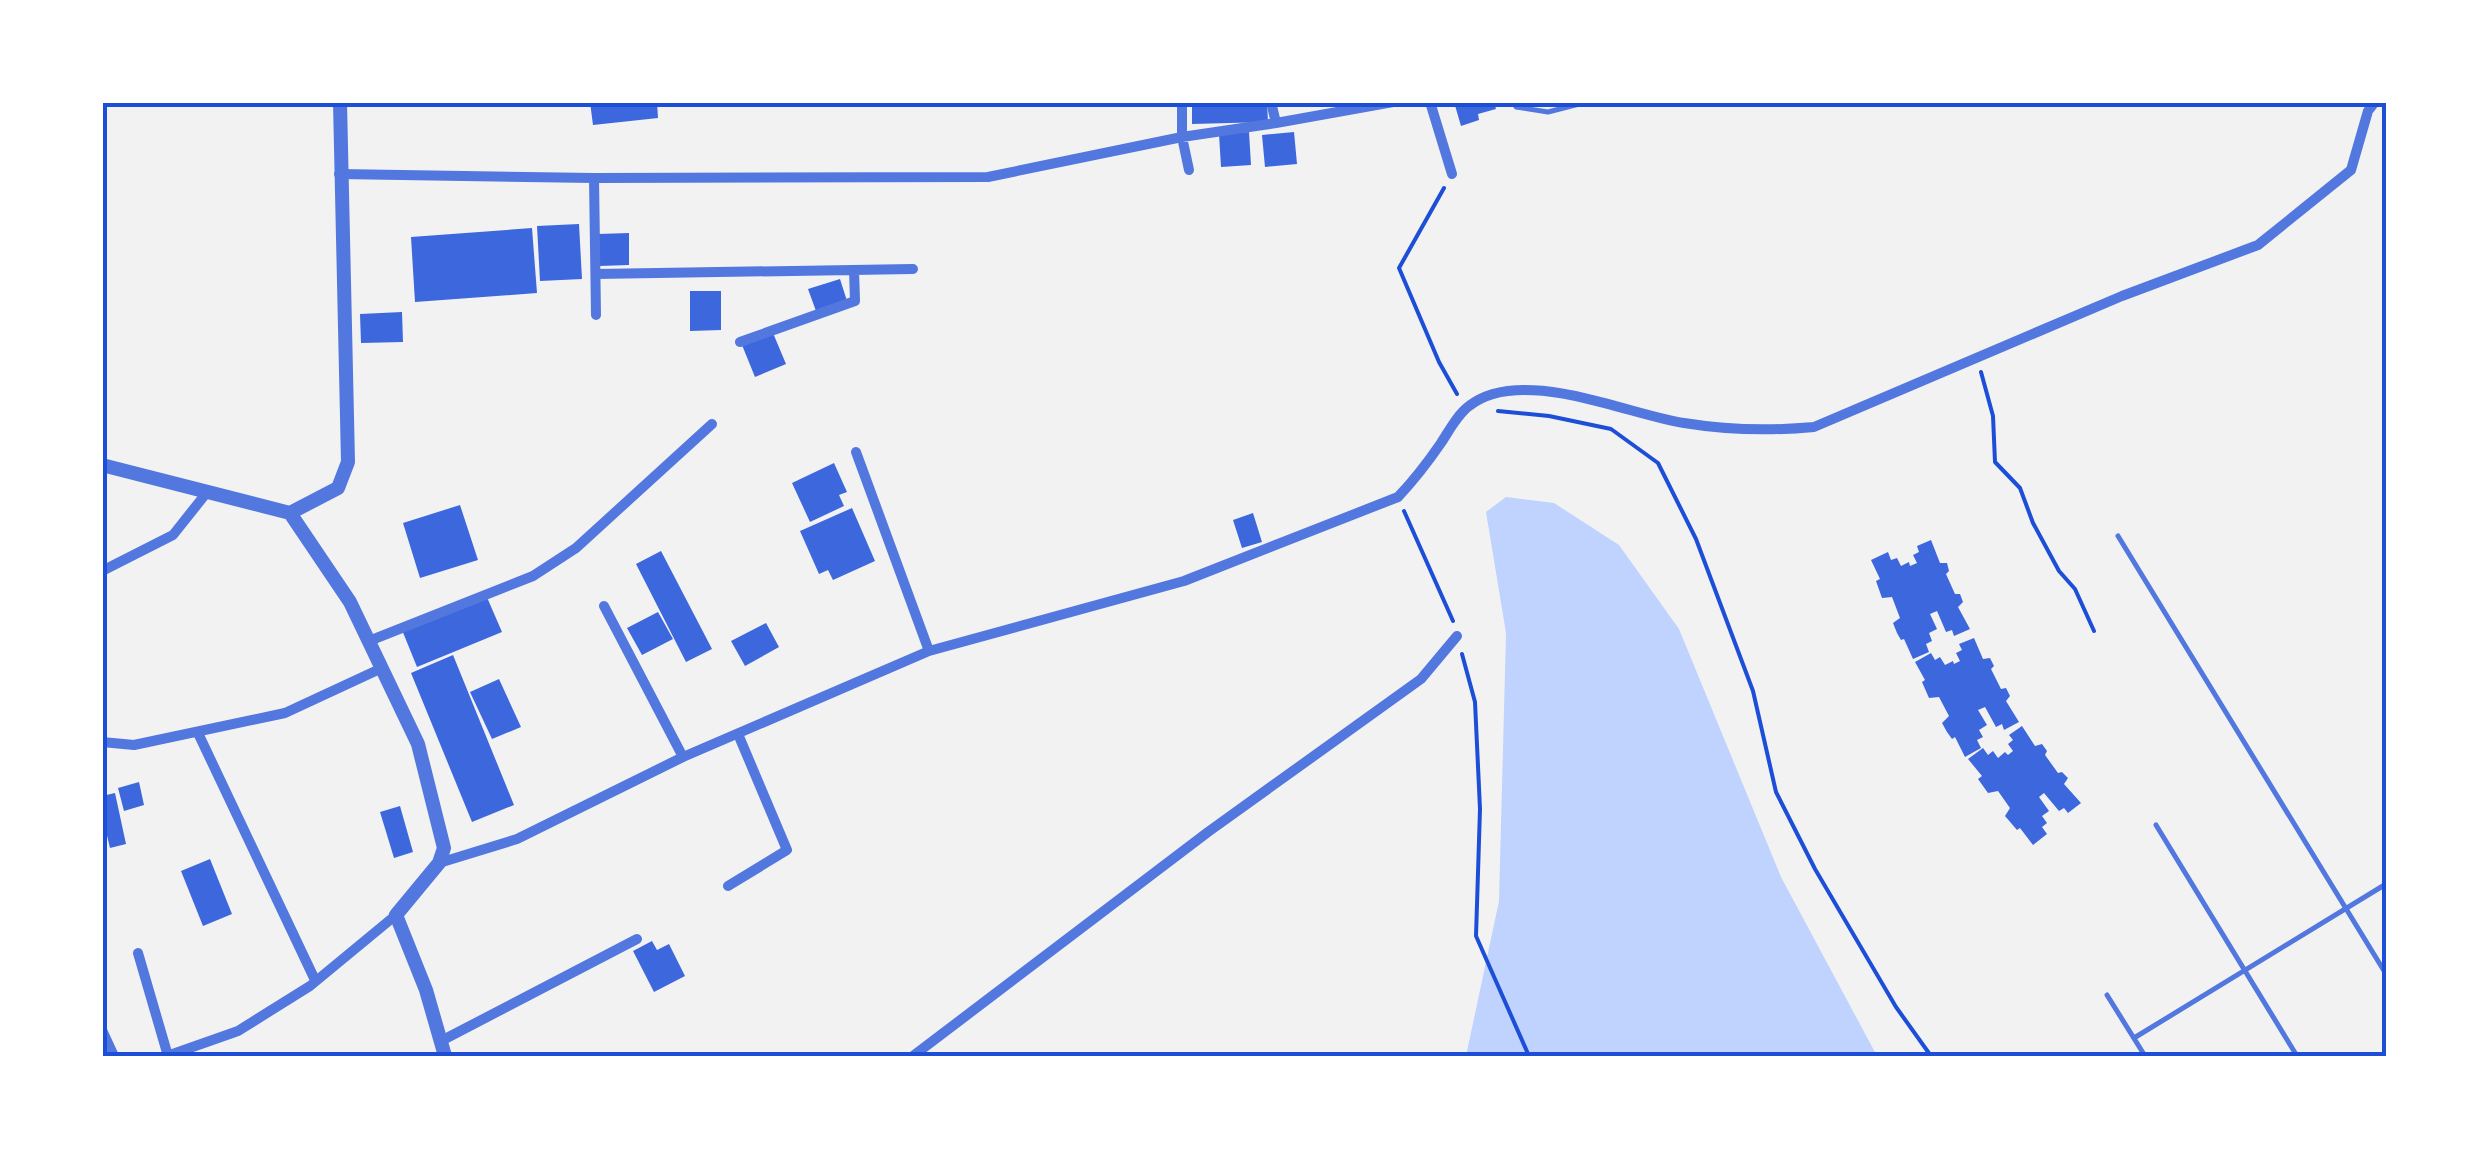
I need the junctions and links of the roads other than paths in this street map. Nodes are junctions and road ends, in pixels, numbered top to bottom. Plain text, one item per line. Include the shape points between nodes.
1 (340, 102) edge
2 (1182, 102) edge
3 (1271, 102) edge
4 (1393, 102) edge
5 (1430, 102) edge
6 (1515, 102) edge
7 (1586, 102) edge
8 (2375, 102) edge
9 (1276, 123) junction
10 (1182, 137) junction
11 (1189, 170) dead end
12 (339, 174) junction
13 (1452, 174) road end
14 (594, 178) junction
15 (854, 270) junction
16 (914, 270) dead end
17 (596, 274) junction
18 (596, 315) dead end
19 (740, 342) dead end
20 (712, 424) dead end
21 (856, 452) dead end
22 (102, 465) edge
23 (208, 491) junction
24 (290, 513) junction
25 (2118, 536) dead end
26 (102, 571) edge
27 (604, 606) dead end
28 (1458, 636) road end
29 (368, 641) junction
30 (929, 651) junction
31 (382, 668) junction
32 (198, 733) junction
33 (738, 734) junction
34 (102, 742) edge
35 (684, 757) junction
36 (2156, 825) dead end
37 (439, 863) junction
38 (2386, 884) edge
39 (728, 886) dead end
40 (2346, 908) junction
41 (396, 915) junction
42 (638, 939) dead end
43 (138, 953) dead end
44 (2244, 971) junction
45 (2386, 974) edge
46 (315, 980) junction
47 (2107, 995) dead end
48 (102, 1030) edge
49 (2134, 1038) junction
50 (441, 1040) junction
51 (114, 1056) edge
52 (168, 1056) edge
53 (445, 1056) edge
54 (913, 1056) edge
55 (2145, 1056) edge
56 (2297, 1056) edge

1 - 12 street
2 - 10 street
3 - 9 street
4 - 9 street
5 - 13 street
6 - 7 lane via 1548,112
8 - 30 street via 2351,170 2258,246 2122,296 1814,427 1774,431 1684,423 1556,393 1486,395 1466,408 1398,497 1184,582
9 - 10 street
10 - 11 street
10 - 14 street via 988,177
12 - 14 street
12 - 24 street via 348,462 338,488
14 - 17 street
15 - 16 street
15 - 17 street
15 - 19 street via 855,301
17 - 18 street
20 - 29 street via 576,548 533,576
21 - 30 street
22 - 23 street
23 - 24 street
23 - 26 street via 173,534
24 - 29 street
25 - 40 lane
27 - 35 street
28 - 54 street via 1421,678
29 - 31 street
30 - 33 street
31 - 32 street via 285,713
31 - 37 street via 418,744 444,848
32 - 34 street via 134,745
32 - 46 street
33 - 35 street
33 - 39 street via 787,850
35 - 37 street via 517,839
36 - 44 lane
37 - 41 street
38 - 40 lane
40 - 44 lane
40 - 45 lane
41 - 46 street
41 - 50 street
42 - 50 street
43 - 52 street
44 - 49 lane
44 - 56 lane
46 - 52 street via 238,1031
47 - 49 lane
48 - 51 street
49 - 55 lane
50 - 53 street

